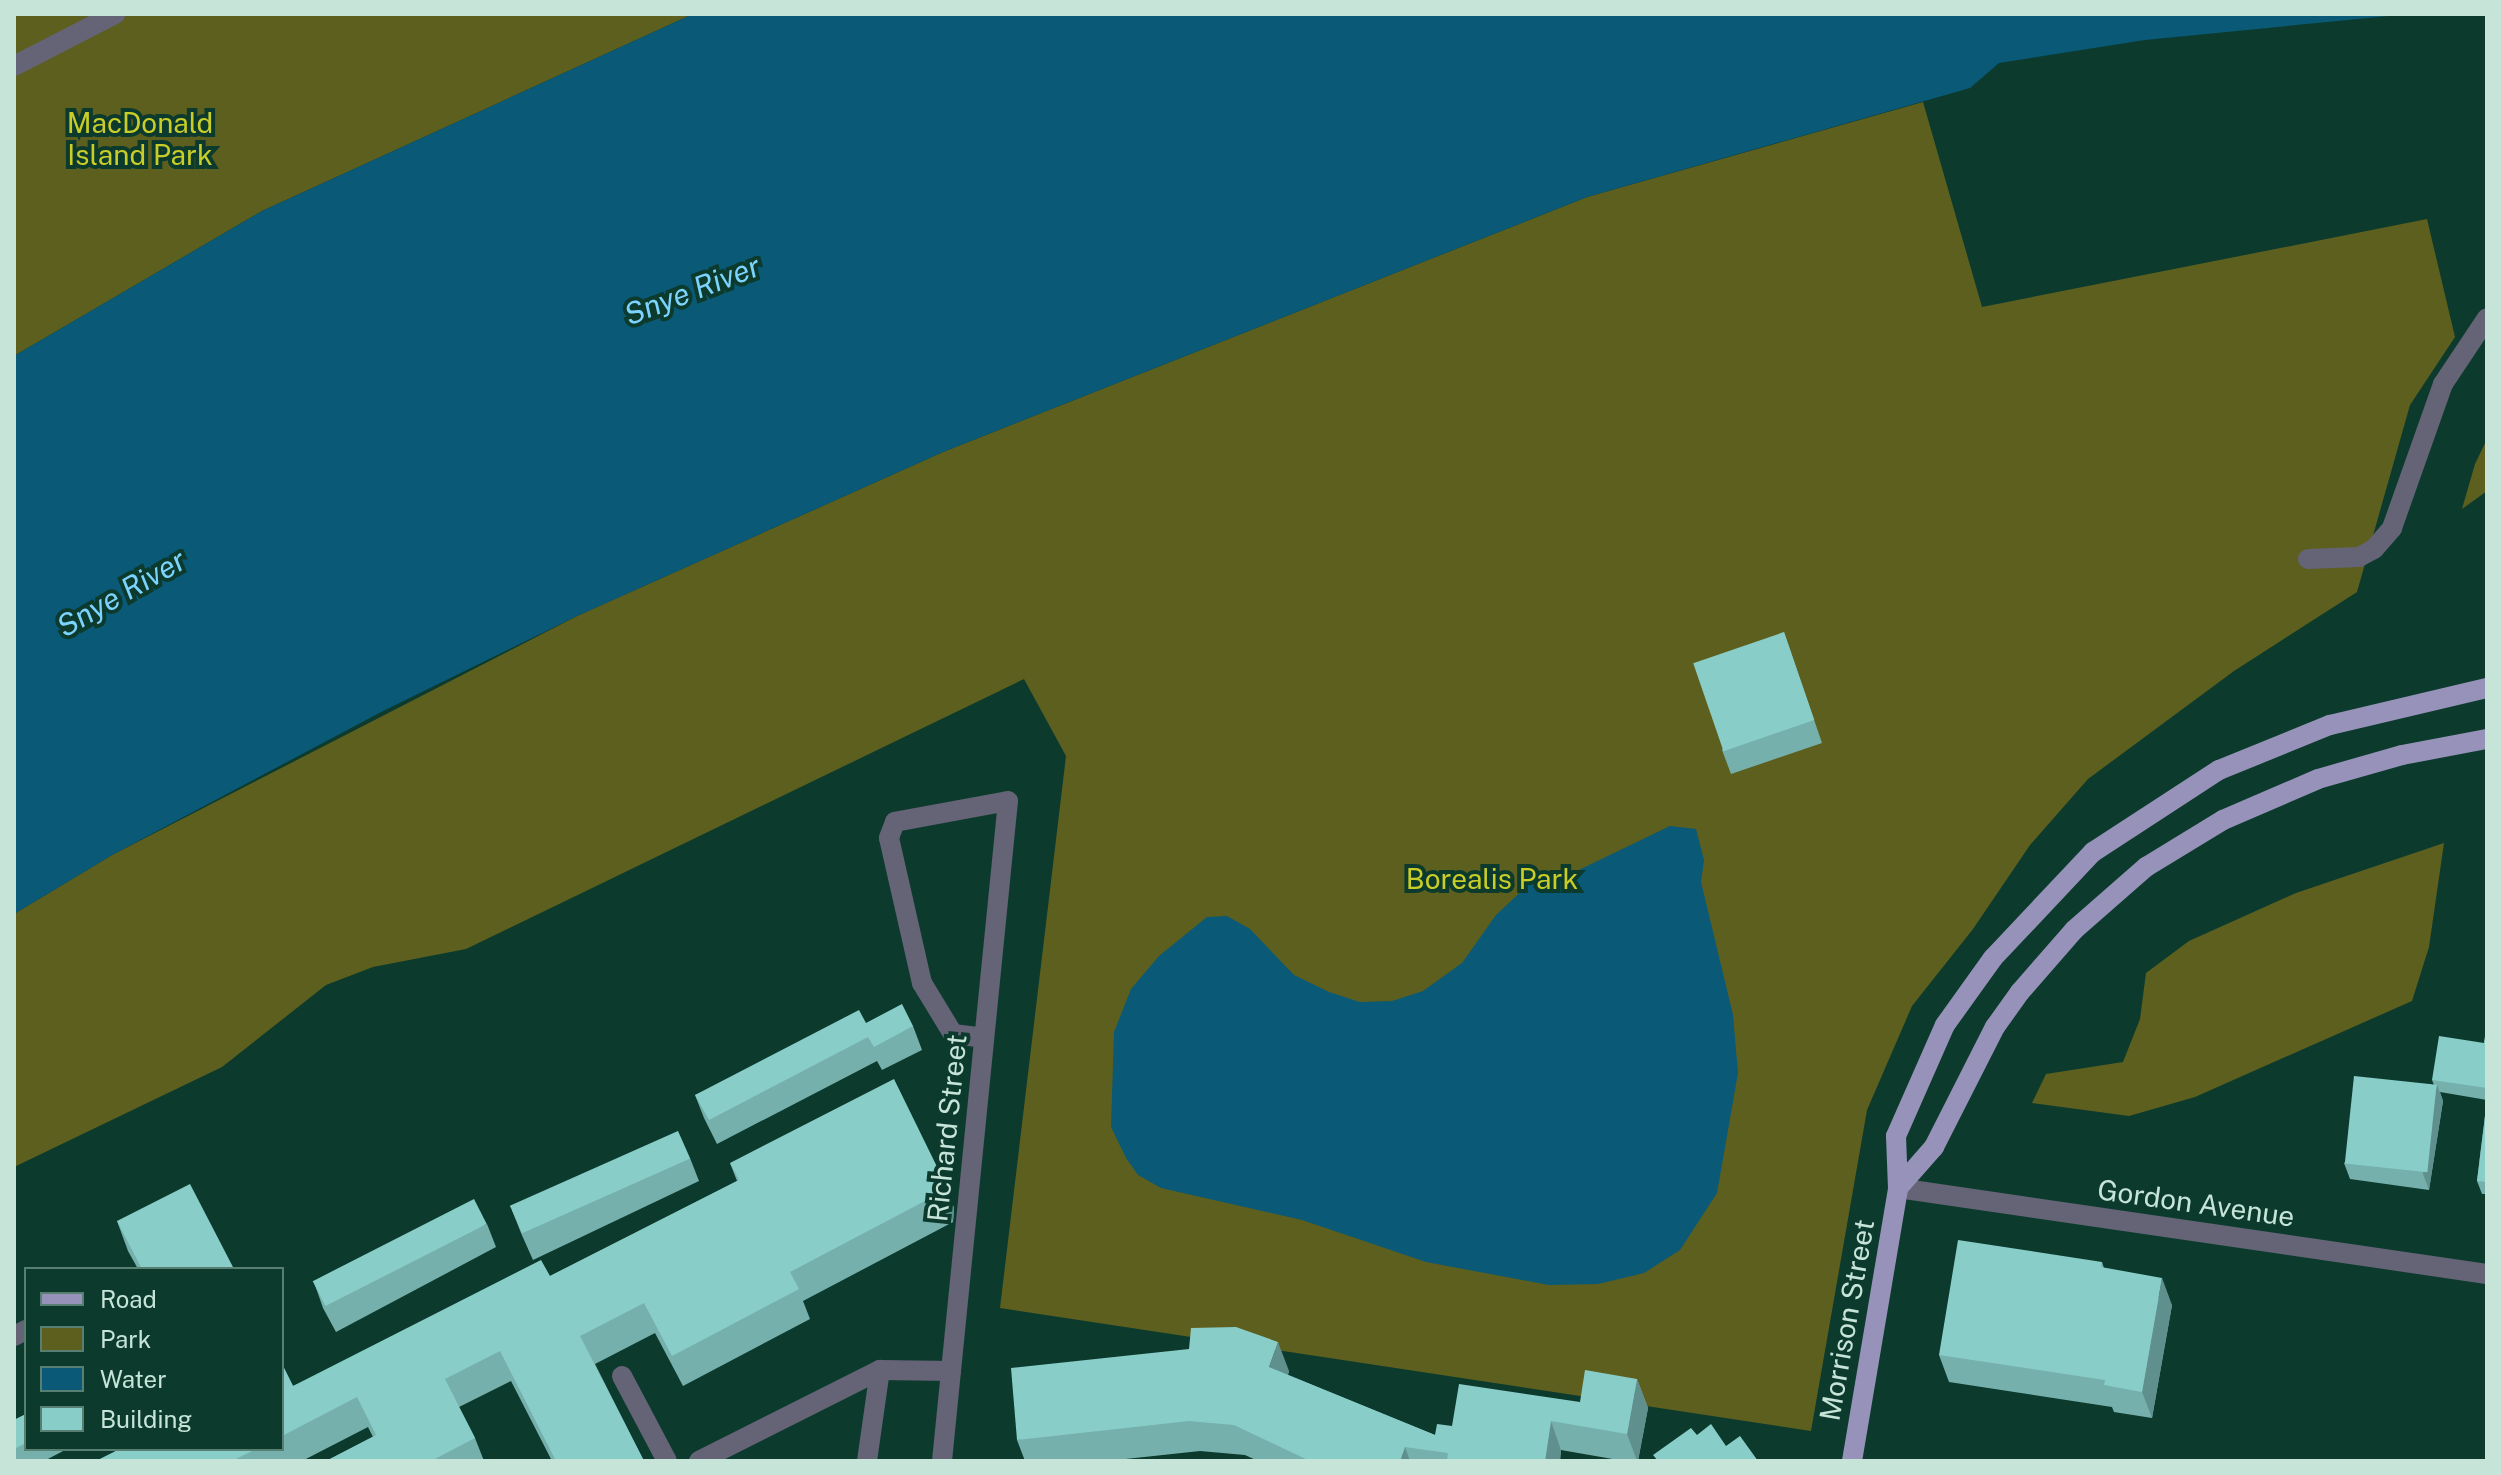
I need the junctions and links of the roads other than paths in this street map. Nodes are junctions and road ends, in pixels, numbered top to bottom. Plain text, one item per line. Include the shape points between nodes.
1 (115, 14) edge
2 (14, 66) edge
3 (2487, 318) edge
4 (2308, 559) dead end
5 (2487, 688) edge
6 (2487, 739) edge
7 (984, 1038) junction
8 (1898, 1188) junction
9 (2487, 1274) edge
10 (880, 1370) junction
11 (951, 1371) junction
12 (622, 1376) dead end
13 (667, 1461) edge
14 (699, 1461) edge
15 (867, 1461) edge
16 (942, 1461) edge
17 (1852, 1461) edge

1 - 2 street
3 - 4 street via 2443,384 2392,528 2359,557
5 - 8 main road, Morrison Street via 2365,715 2256,752 2194,785 2093,852 2016,929 1945,1025 1896,1136
6 - 8 main road via 2402,755 2318,779 2223,820 2146,867 2074,930 2020,992 1995,1027 1934,1147
7 - 7 street, Richard Street via 1008,801 895,822 889,838 922,983 953,1034
7 - 11 street, Richard Street
8 - 9 street, Gordon Avenue
8 - 17 main road, Morrison Street
10 - 11 street
10 - 14 street
10 - 15 street
11 - 16 street, Richard Street
12 - 13 street

